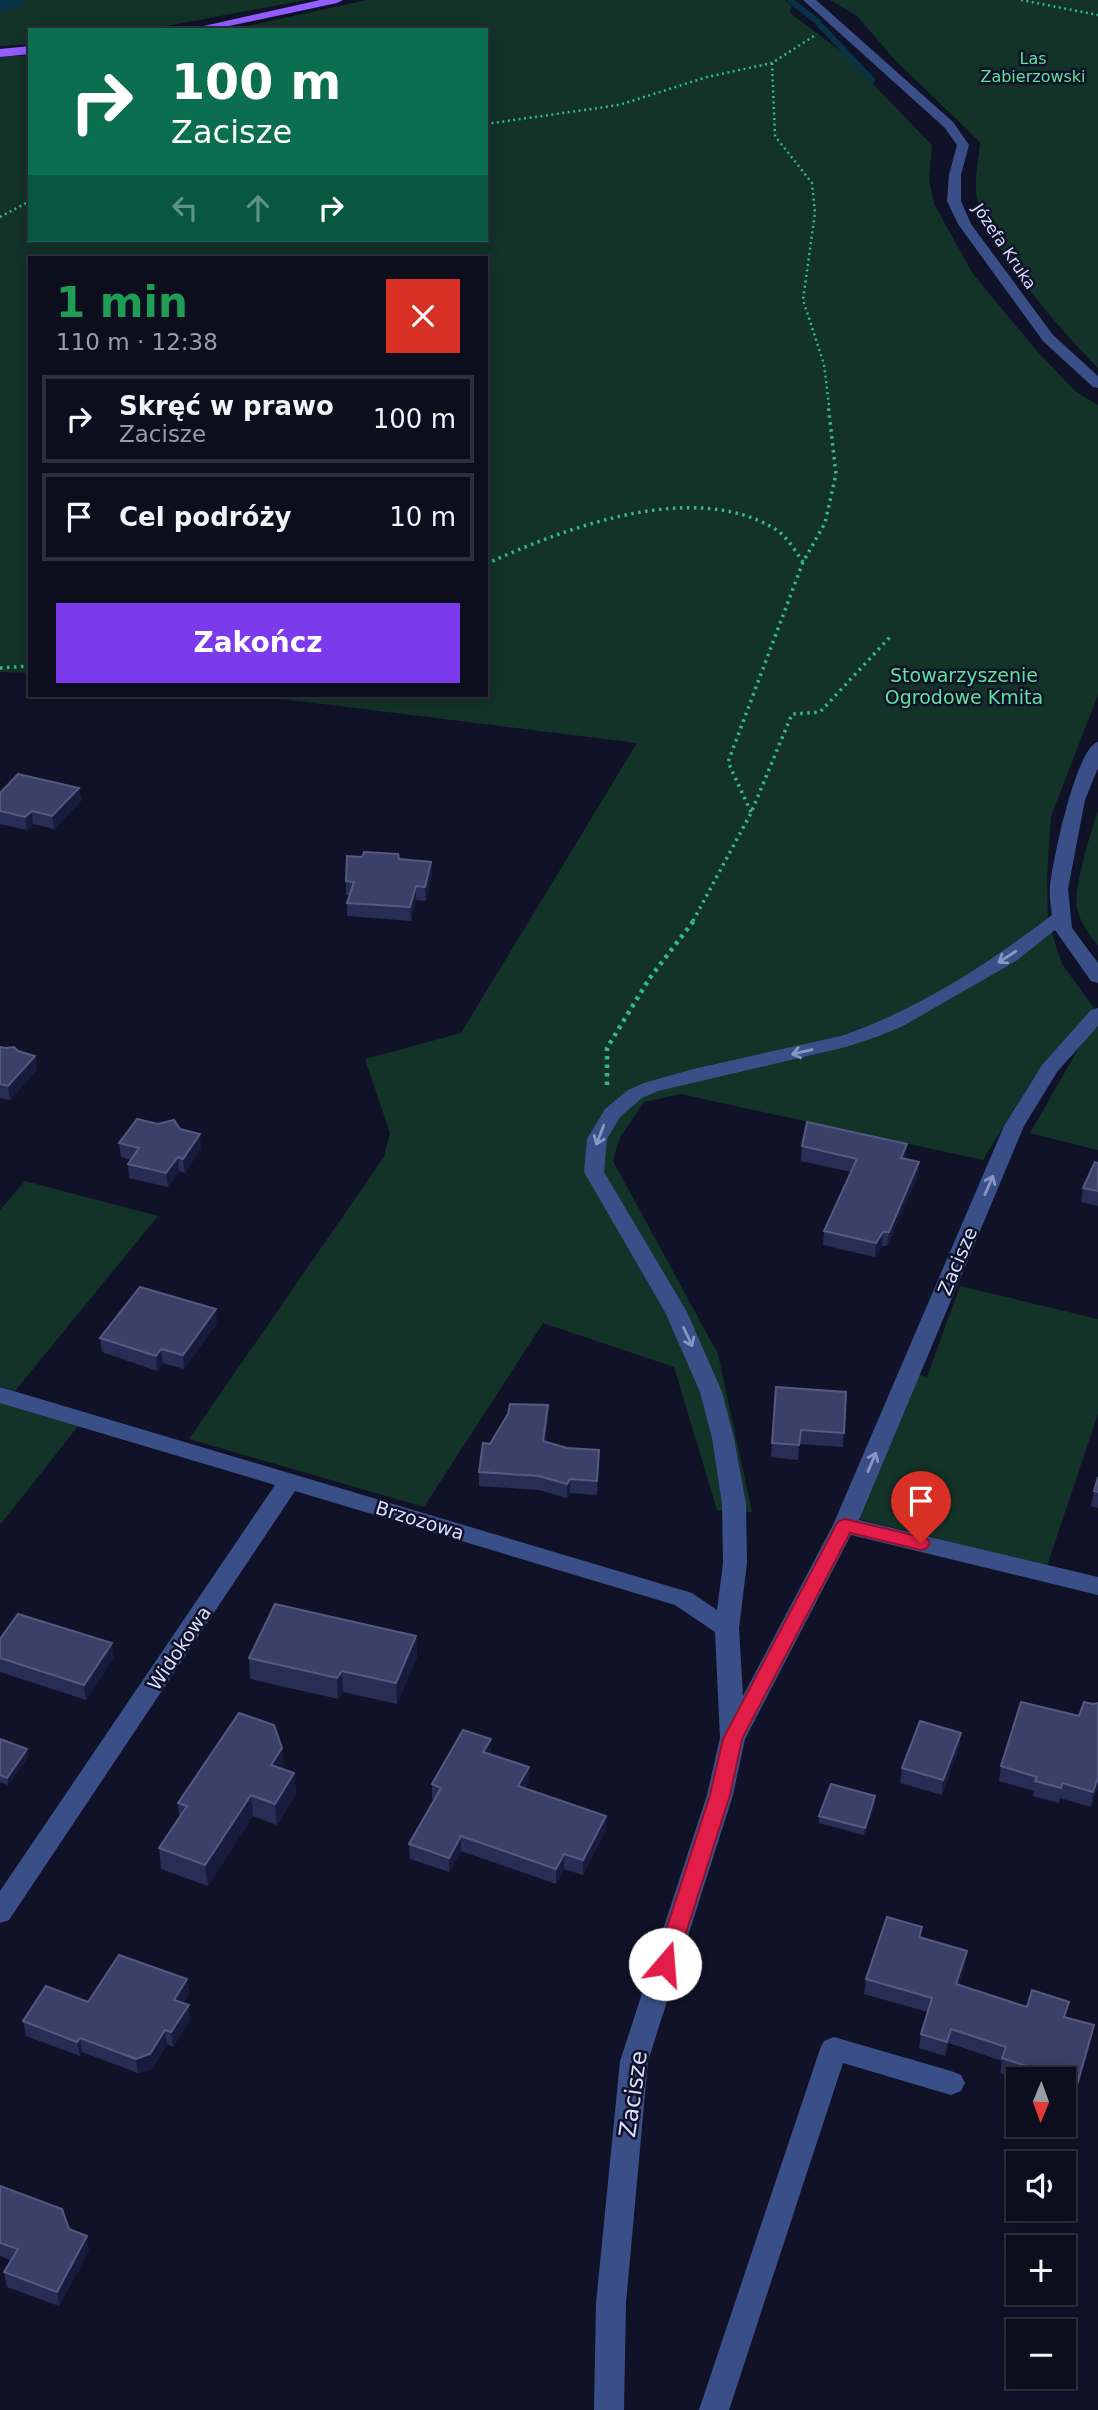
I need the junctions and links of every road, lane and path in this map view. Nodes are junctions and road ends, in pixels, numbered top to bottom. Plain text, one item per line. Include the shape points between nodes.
1 (337, 0) edge
2 (809, 0) edge
3 (1021, 0) edge
4 (1098, 15) edge
5 (202, 28) edge
6 (841, 28) junction
7 (28, 50) edge
8 (0, 53) edge
9 (772, 63) junction
10 (488, 124) edge
11 (28, 202) edge
12 (0, 217) edge
13 (1098, 384) edge
14 (803, 562) junction
15 (488, 563) edge
16 (890, 636) dead end
17 (28, 666) edge
18 (0, 668) edge
19 (1098, 747) edge
20 (751, 813) junction
21 (1061, 917) junction
22 (1098, 977) edge
23 (1098, 1014) edge
24 (612, 1113) junction
25 (0, 1395) edge
26 (290, 1481) junction
27 (845, 1525) junction
28 (1098, 1586) edge
29 (727, 1628) junction
30 (732, 1739) junction
31 (0, 1912) edge
32 (951, 2083) dead end
33 (609, 2410) edge
34 (714, 2410) edge

1 - 5 main road
2 - 6 street, Józefa Kruka
3 - 4 path
6 - 9 path via 813,36
6 - 13 street, Józefa Kruka via 949,125 963,145 954,201 965,224 1048,338
7 - 8 main road
9 - 10 path via 619,104
9 - 14 path via 775,136 812,183 815,213 803,300 824,364 836,474 825,523
11 - 12 path
14 - 15 path via 778,530 747,516 673,508 596,525 523,547
14 - 20 path via 728,762
16 - 20 path via 820,712 792,715
17 - 18 path
19 - 21 street via 1076,800 1059,889
20 - 24 path via 700,912 649,979 607,1048
21 - 22 street via 1063,928
21 -> 24 street via 1009,957 896,1022 846,1041 671,1080 635,1094
27 -> 23 street, Zacisze via 1014,1126 1049,1069
24 -> 29 street via 597,1139 594,1172 682,1323 723,1438 734,1504 735,1563
25 - 26 street, Brzozowa
26 - 29 street, Brzozowa via 683,1600
26 - 31 street, Widokowa via 60,1812
27 - 28 street
27 - 30 street, Zacisze
29 - 30 street
30 - 33 street, Zacisze via 720,1795 634,2061 611,2303
32 - 34 street via 834,2049

